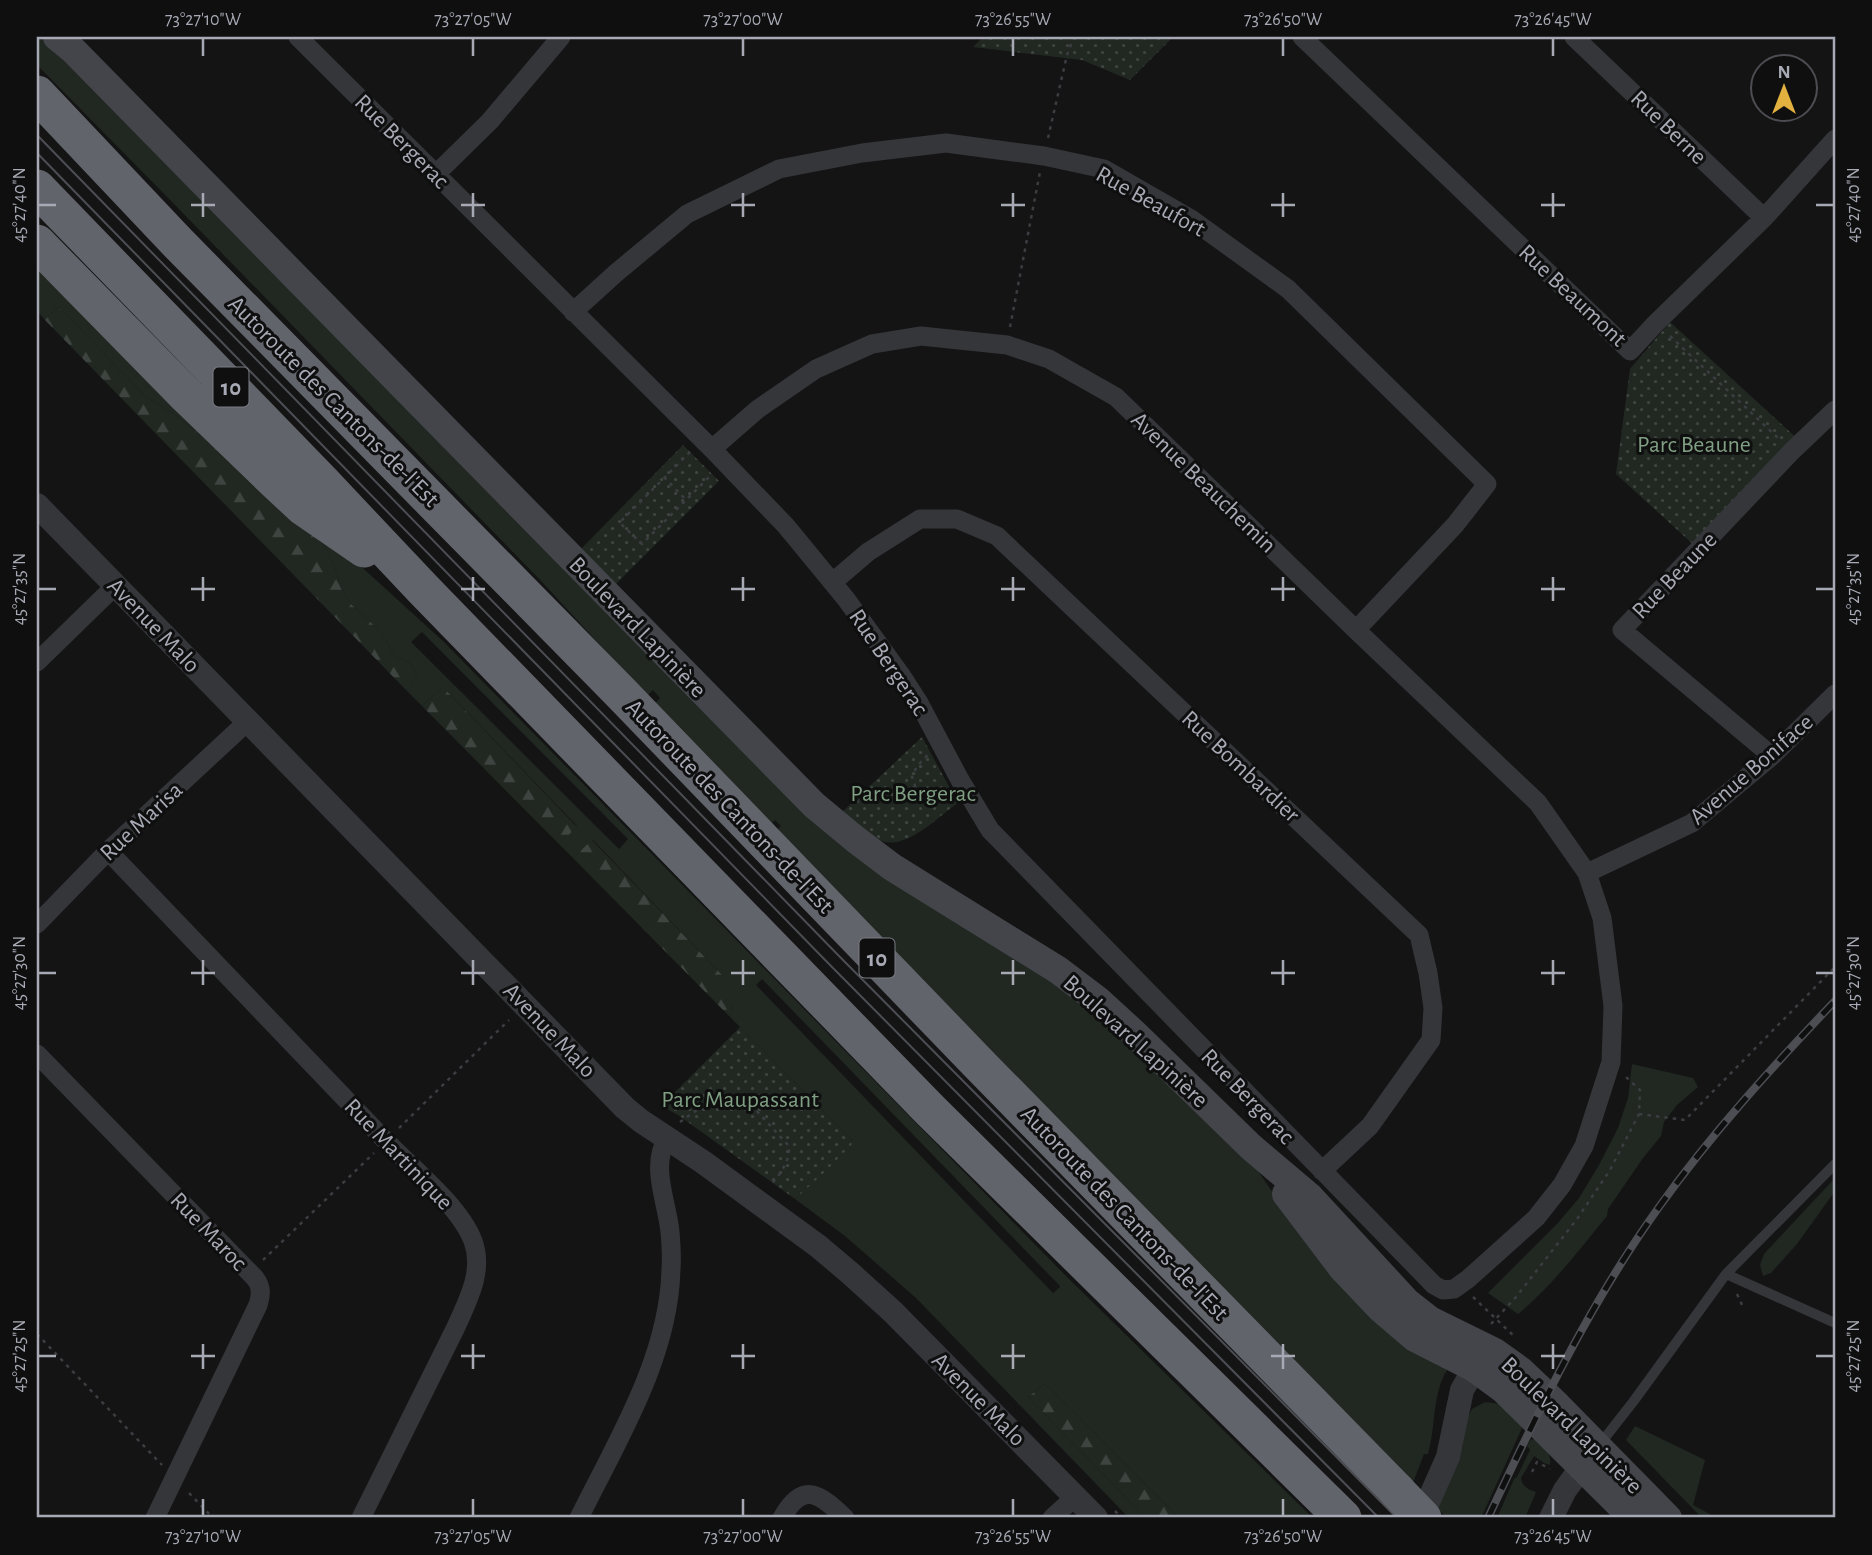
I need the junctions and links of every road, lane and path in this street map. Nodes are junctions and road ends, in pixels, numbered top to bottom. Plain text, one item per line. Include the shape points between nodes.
1 (298, 37) edge
2 (561, 37) edge
3 (1074, 37) edge
4 (1302, 37) edge
5 (1574, 37) edge
6 (65, 41) edge
7 (37, 94) edge
8 (1835, 139) edge
9 (1044, 156) junction
10 (436, 175) junction
11 (37, 188) edge
12 (1764, 218) junction
13 (37, 243) edge
14 (573, 312) junction
15 (1009, 334) dead end
16 (1670, 336) dead end
17 (1835, 410) edge
18 (712, 449) junction
19 (691, 450) dead end
20 (1792, 452) junction
21 (713, 473) dead end
22 (664, 477) junction
23 (686, 500) junction
24 (37, 505) edge
25 (832, 582) junction
26 (115, 586) junction
27 (423, 589) junction
28 (1356, 630) junction
29 (37, 662) edge
30 (1835, 694) edge
31 (248, 721) junction
32 (930, 753) dead end
33 (1772, 756) junction
34 (921, 803) dead end
35 (108, 851) junction
36 (1587, 873) junction
37 (37, 924) edge
38 (1835, 967) edge
39 (514, 1015) dead end
40 (37, 1054) edge
41 (1611, 1062) junction
42 (1639, 1114) junction
43 (673, 1130) junction
44 (394, 1133) dead end
45 (377, 1150) dead end
46 (1835, 1164) edge
47 (1322, 1171) junction
48 (769, 1187) dead end
49 (258, 1265) dead end
50 (1726, 1274) junction
51 (1466, 1290) junction
52 (1835, 1323) edge
53 (37, 1334) edge
54 (1480, 1358) junction
55 (1589, 1457) junction
56 (1553, 1471) dead end
57 (1532, 1472) dead end
58 (175, 1478) junction
59 (1074, 1497) junction
60 (155, 1518) edge
61 (213, 1518) edge
62 (361, 1518) edge
63 (579, 1518) edge
64 (782, 1518) edge
65 (845, 1518) edge
66 (1052, 1518) edge
67 (1096, 1518) edge
68 (1343, 1518) edge
69 (1422, 1518) edge
70 (1551, 1518) edge
71 (1633, 1518) edge
72 (1668, 1518) edge

1 - 10 street, Rue Bergerac
2 - 10 street via 490,121
3 - 9 path
4 - 12 street, Rue Beaumont via 1630,351
5 - 12 street, Rue Berne
6 - 54 main road, Boulevard Lapinière via 808,800 892,867 1087,992 1251,1147 1310,1196 1415,1309
7 - 69 highway, Autoroute des Cantons-de-l'Est / 10, bridge
8 - 12 street, Rue Beaumont
9 - 14 street, Rue Beaufort via 946,143 779,169 687,214
9 - 15 path
9 - 28 street, Rue Beaufort via 1104,169 1191,219 1288,289 1487,484 1455,526
10 - 14 street, Rue Bergerac
11 - 27 highway, 10
13 - 27 highway via 298,502
14 - 18 street, Rue Bergerac
16 - 20 path
17 - 20 street, Rue Beaune
18 - 25 street, Rue Bergerac
18 - 28 street, Avenue Beauchemin via 816,369 872,344 921,336 1007,345 1049,359 1116,397
19 - 22 path
20 - 33 street, Rue Beaune via 1622,630
21 - 23 path
22 - 23 path
22 - 23 path via 620,522 642,544
24 - 26 street, Avenue Malo
25 - 47 street, Rue Bergerac via 910,689 990,830
25 - 47 street, Rue Bombardier via 867,552 920,519 957,519 997,536 1419,935 1433,1008 1431,1040 1370,1126
26 - 29 street
26 - 31 street, Avenue Malo
27 - 68 highway, 10 via 930,1110
28 - 36 street, Avenue Beauchemin via 1538,803
30 - 33 street, Avenue Boniface
31 - 35 street, Rue Marisa
31 - 43 street, Avenue Malo via 625,1108 641,1121
32 - 34 path via 912,777
33 - 36 street, Avenue Boniface via 1692,823
35 - 37 street, Rue Marisa
35 - 62 street, Rue Martinique via 450,1205 474,1244 475,1282 457,1327
36 - 41 street, Avenue Beauchemin via 1602,918 1613,1006
38 - 42 path via 1685,1120
39 - 44 path
40 - 58 street, Rue Maroc via 260,1287 258,1305
41 - 42 path via 1640,1090
41 - 51 street, Avenue Beauchemin via 1584,1146 1562,1185
42 - 51 path via 1610,1170 1517,1297 1495,1319
43 - 48 path via 707,1103 737,1102 755,1109 789,1146 786,1164
43 - 59 street, Avenue Malo via 862,1282
43 - 63 street via 659,1160 670,1231 666,1318 639,1396
45 - 49 path
46 - 50 lane
47 - 51 street, Rue Bergerac via 1434,1285 1443,1290
50 - 52 lane
50 - 55 lane
53 - 58 path
54 - 55 main road, Boulevard Lapinière via 1505,1358 1532,1380
54 - 69 street via 1460,1398 1445,1465
55 - 70 street
55 - 71 main road, Boulevard Lapinière
55 - 72 main road, Boulevard Lapinière
56 - 57 path via 1537,1462
58 - 60 street, Rue Maroc
58 - 61 path
59 - 66 street
59 - 67 street, Avenue Malo
64 - 65 street via 793,1502 811,1495 825,1499

